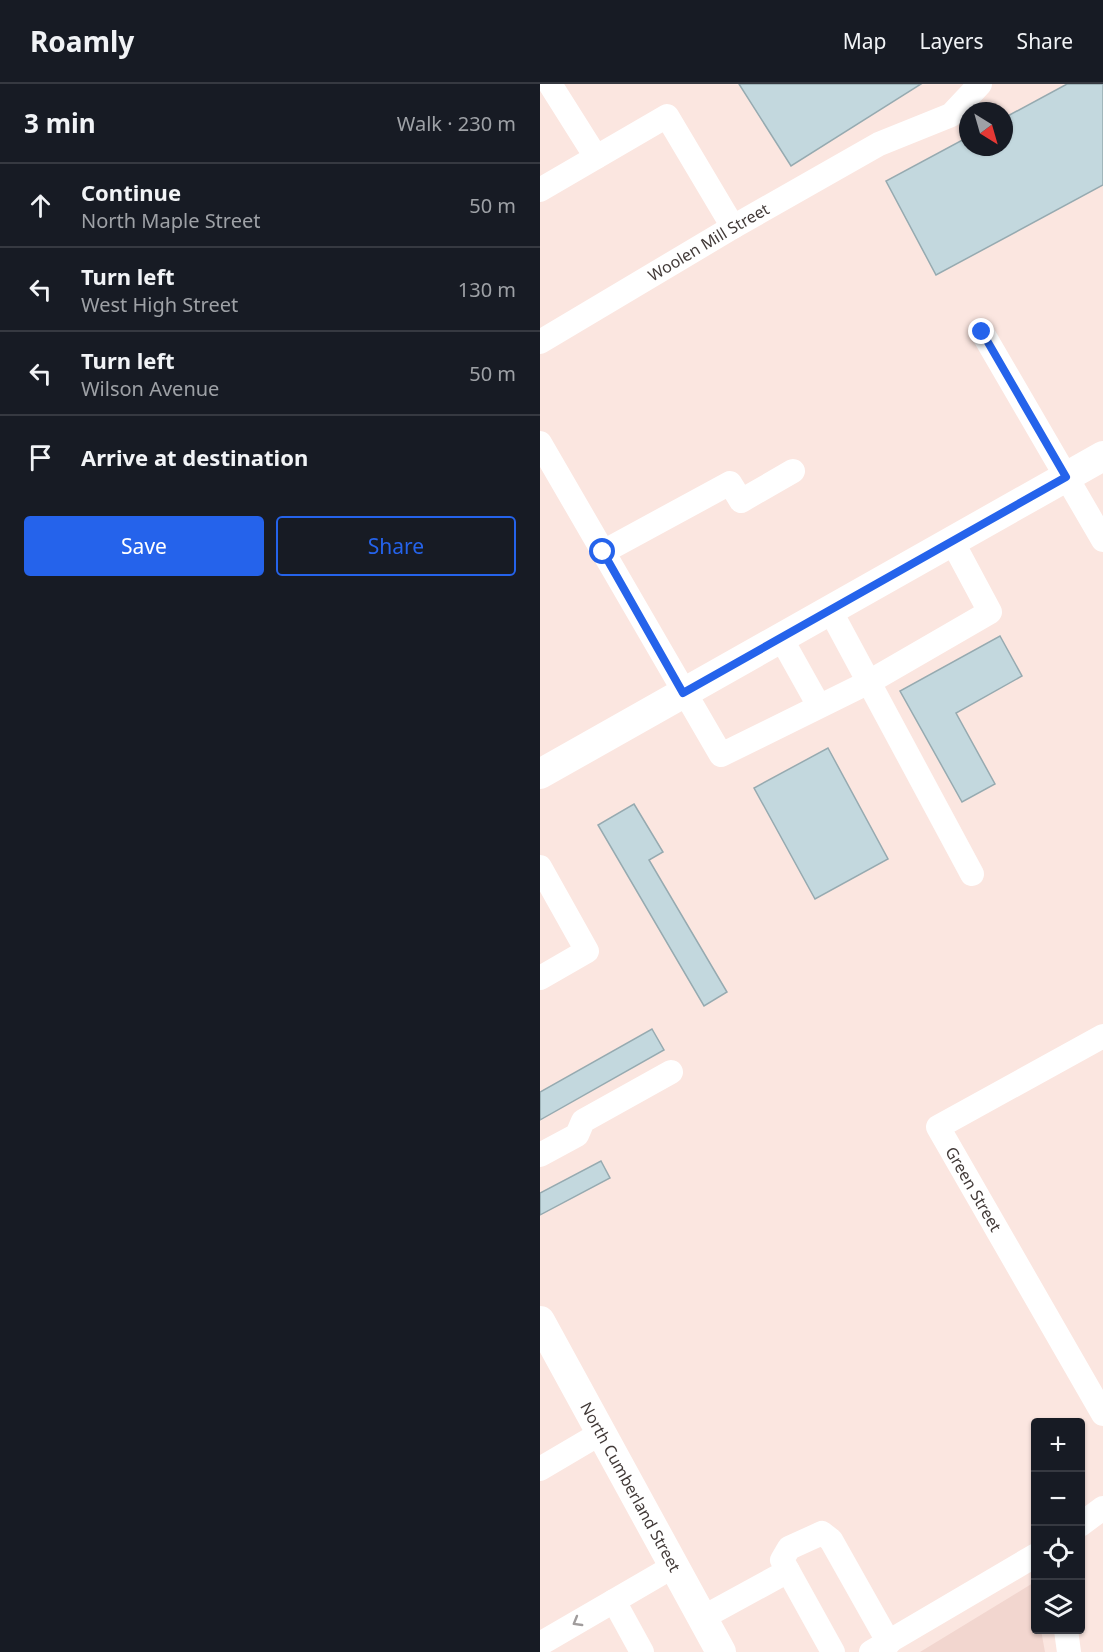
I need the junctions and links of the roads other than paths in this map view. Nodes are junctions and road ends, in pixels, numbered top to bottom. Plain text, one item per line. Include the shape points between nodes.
1 (550, 84) edge
2 (980, 84) edge
3 (596, 157) junction
4 (540, 190) edge
5 (733, 227) junction
6 (982, 332) dead end
7 (540, 342) edge
8 (540, 443) edge
9 (1103, 456) edge
10 (793, 471) dead end
11 (1066, 477) junction
12 (1103, 540) edge
13 (952, 541) junction
14 (603, 552) junction
15 (830, 610) junction
16 (781, 638) junction
17 (869, 682) junction
18 (683, 693) junction
19 (819, 706) junction
20 (540, 774) edge
21 (540, 867) edge
22 (972, 874) dead end
23 (540, 978) edge
24 (1103, 1036) edge
25 (671, 1072) dead end
26 (540, 1155) edge
27 (543, 1332) edge
28 (1103, 1414) edge
29 (601, 1433) junction
30 (540, 1469) edge
31 (1103, 1508) edge
32 (1085, 1521) edge
33 (1031, 1557) edge
34 (674, 1566) junction
35 (788, 1571) junction
36 (614, 1601) junction
37 (702, 1618) junction
38 (1067, 1634) edge
39 (540, 1644) edge
40 (880, 1647) edge
41 (642, 1652) edge
42 (721, 1652) edge
43 (833, 1652) edge
44 (1069, 1652) edge

1 - 3 street
2 - 5 street, Woolen Mill Street via 951,115 879,144
3 - 4 street
3 - 5 street via 667,116
5 - 7 street, Woolen Mill Street
6 - 11 street
8 - 14 street
9 - 11 main road
10 - 14 street via 741,501 730,483
11 - 12 street
11 - 13 main road
13 - 15 main road
13 - 17 street via 990,612
14 - 18 street
15 - 16 main road
15 - 17 street
16 - 18 main road
16 - 19 street
17 - 19 street
17 - 22 street
18 - 19 street via 721,755
18 - 20 main road
21 - 23 street via 587,951
24 - 28 street, Green Street via 938,1127
25 - 26 street via 583,1121 577,1135
27 - 29 main road, North Cumberland Street
29 - 30 street
29 - 34 main road, North Cumberland Street
31 - 32 street
33 - 40 street
34 - 36 street
34 - 37 main road, North Cumberland Street
35 - 37 street
35 - 40 street via 782,1560 789,1548 822,1533 831,1540
35 - 43 street
36 -> 39 street
36 - 41 street
37 - 42 main road, North Cumberland Street
38 - 44 street

